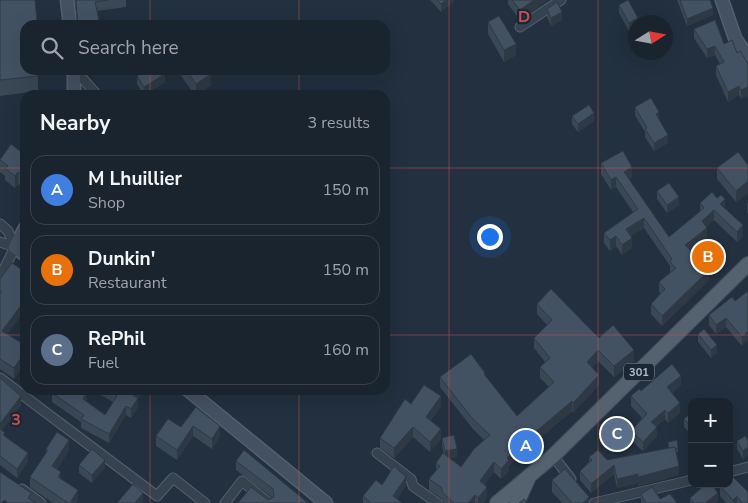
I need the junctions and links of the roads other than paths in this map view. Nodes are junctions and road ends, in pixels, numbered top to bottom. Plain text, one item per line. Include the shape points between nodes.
1 (67, 0) edge
2 (561, 0) edge
3 (722, 0) edge
4 (69, 20) edge
5 (520, 27) dead end
6 (748, 58) edge
7 (74, 75) edge
8 (79, 75) edge
9 (74, 90) edge
10 (92, 90) edge
11 (0, 224) edge
12 (0, 242) edge
13 (20, 251) edge
14 (748, 264) edge
15 (0, 277) edge
16 (0, 378) edge
17 (20, 393) edge
18 (23, 395) edge
19 (194, 395) edge
20 (377, 453) dead end
21 (553, 456) junction
22 (746, 471) edge
23 (733, 472) edge
24 (528, 479) junction
25 (688, 481) edge
26 (14, 483) edge
27 (664, 486) junction
28 (672, 497) edge
29 (587, 498) edge
30 (41, 503) edge
31 (205, 503) edge
32 (225, 503) edge
33 (269, 503) edge
34 (326, 503) edge
35 (437, 503) edge
36 (497, 503) edge
37 (517, 503) edge

1 - 4 street
2 - 5 street
3 - 6 street via 735,38
7 - 9 street
8 - 10 street
11 - 13 street
12 - 13 street
13 - 15 street
14 - 21 main road, 301
16 - 17 street
18 - 31 street via 157,496 173,478
19 - 34 street
20 - 35 street via 411,478 413,486
21 - 24 main road, 301
21 - 29 street
22 - 23 street
24 - 36 main road, 301
24 - 37 main road, 301
25 - 27 street
26 - 30 street
27 - 28 street
27 - 29 street
32 - 33 street via 242,481

